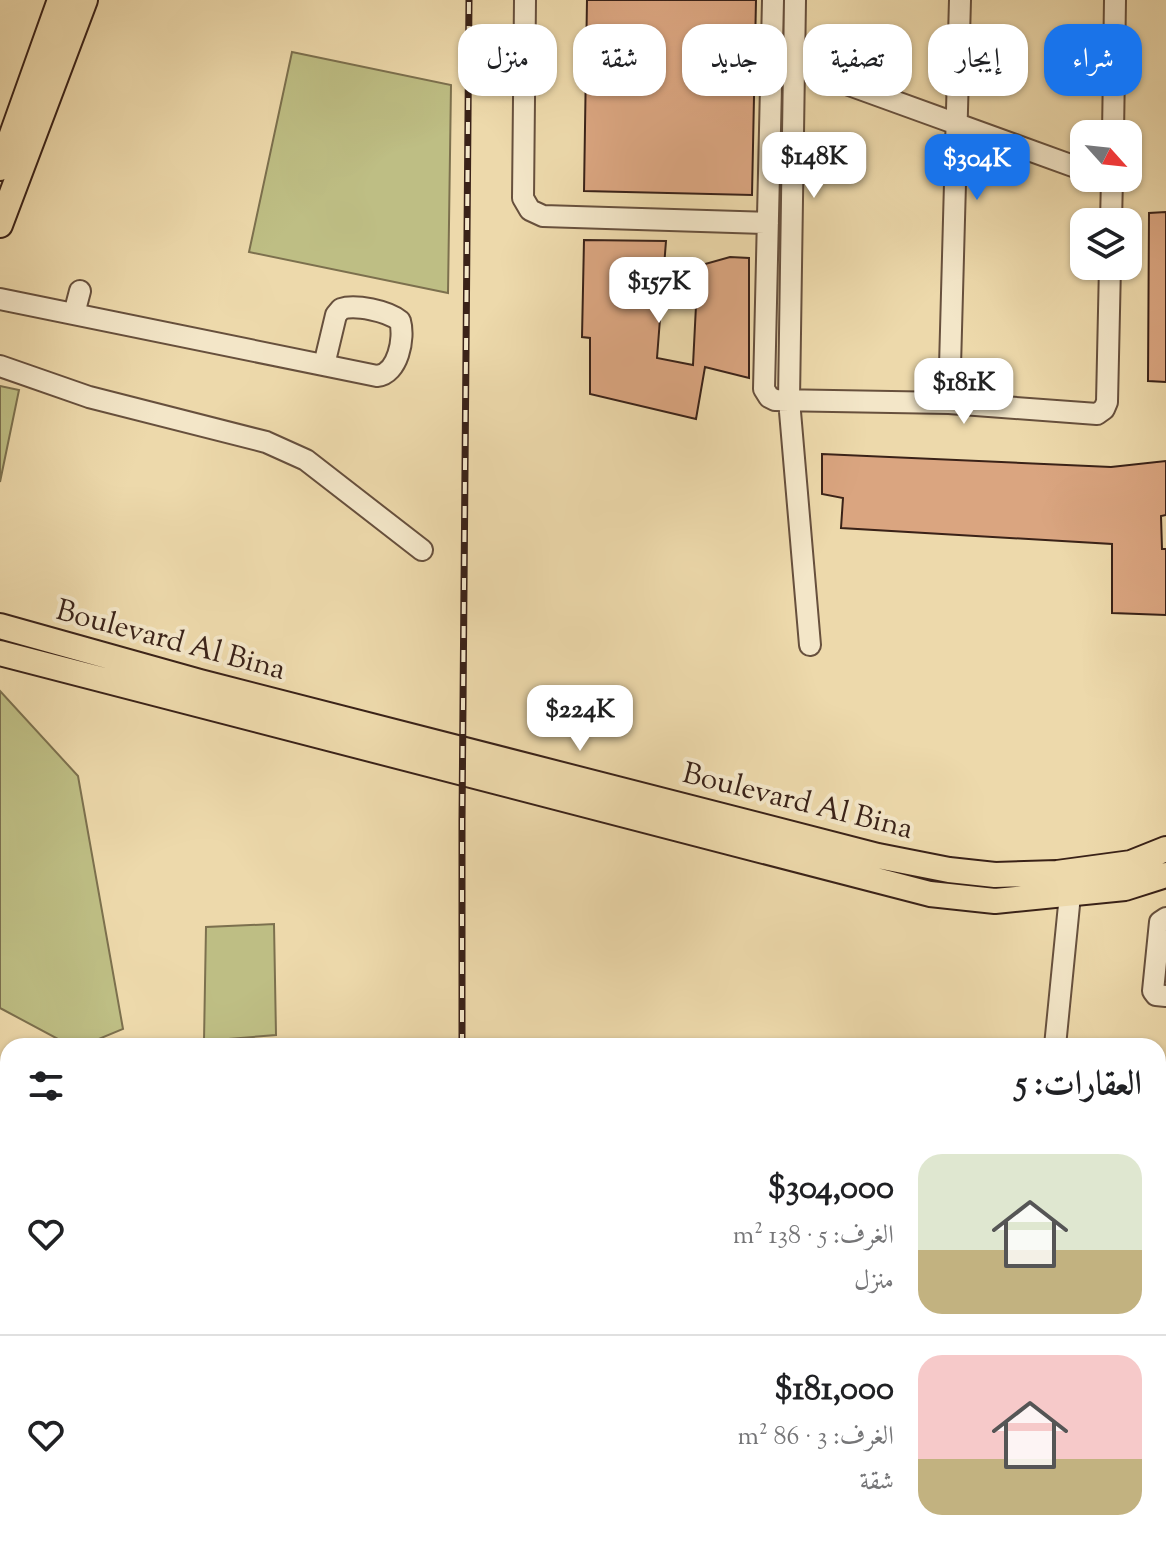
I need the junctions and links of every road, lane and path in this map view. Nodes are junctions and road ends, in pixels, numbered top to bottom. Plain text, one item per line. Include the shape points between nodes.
1 (60, 0) edge
2 (85, 0) edge
3 (525, 0) edge
4 (773, 0) edge
5 (795, 0) edge
6 (960, 0) edge
7 (1115, 0) edge
8 (794, 65) junction
9 (1113, 120) edge
10 (957, 123) junction
11 (1070, 165) edge
12 (0, 168) edge
13 (768, 223) junction
14 (0, 225) edge
15 (1110, 280) edge
16 (80, 291) dead end
17 (0, 299) edge
18 (74, 314) junction
19 (324, 365) dead end
20 (0, 366) edge
21 (782, 400) junction
22 (949, 403) junction
23 (422, 550) dead end
24 (0, 626) edge
25 (810, 645) dead end
26 (0, 653) edge
27 (1166, 849) edge
28 (1166, 875) edge
29 (1070, 895) junction
30 (1166, 918) edge
31 (1166, 996) edge
32 (1056, 1038) edge

1 - 12 main road
2 - 14 main road
3 - 13 street via 523,198 530,210 543,216
4 - 13 street
5 - 8 street
6 - 10 street
7 - 9 street
8 - 10 street
8 - 21 street
10 - 11 street
10 - 22 street
13 - 21 street via 764,389 769,397
15 - 22 street via 1104,409 1097,414
16 - 18 street
17 - 18 street
18 - 19 street
20 - 23 street via 89,397 289,451
21 - 22 street
21 - 25 street
24 - 27 main road, Boulevard Al Bina via 215,686 949,870 1057,873 1131,863
26 - 29 main road, Boulevard Al Bina via 930,894 995,901
28 - 29 main road, Boulevard Al Bina via 1125,888
29 - 32 street
30 - 31 street via 1160,922 1153,991

